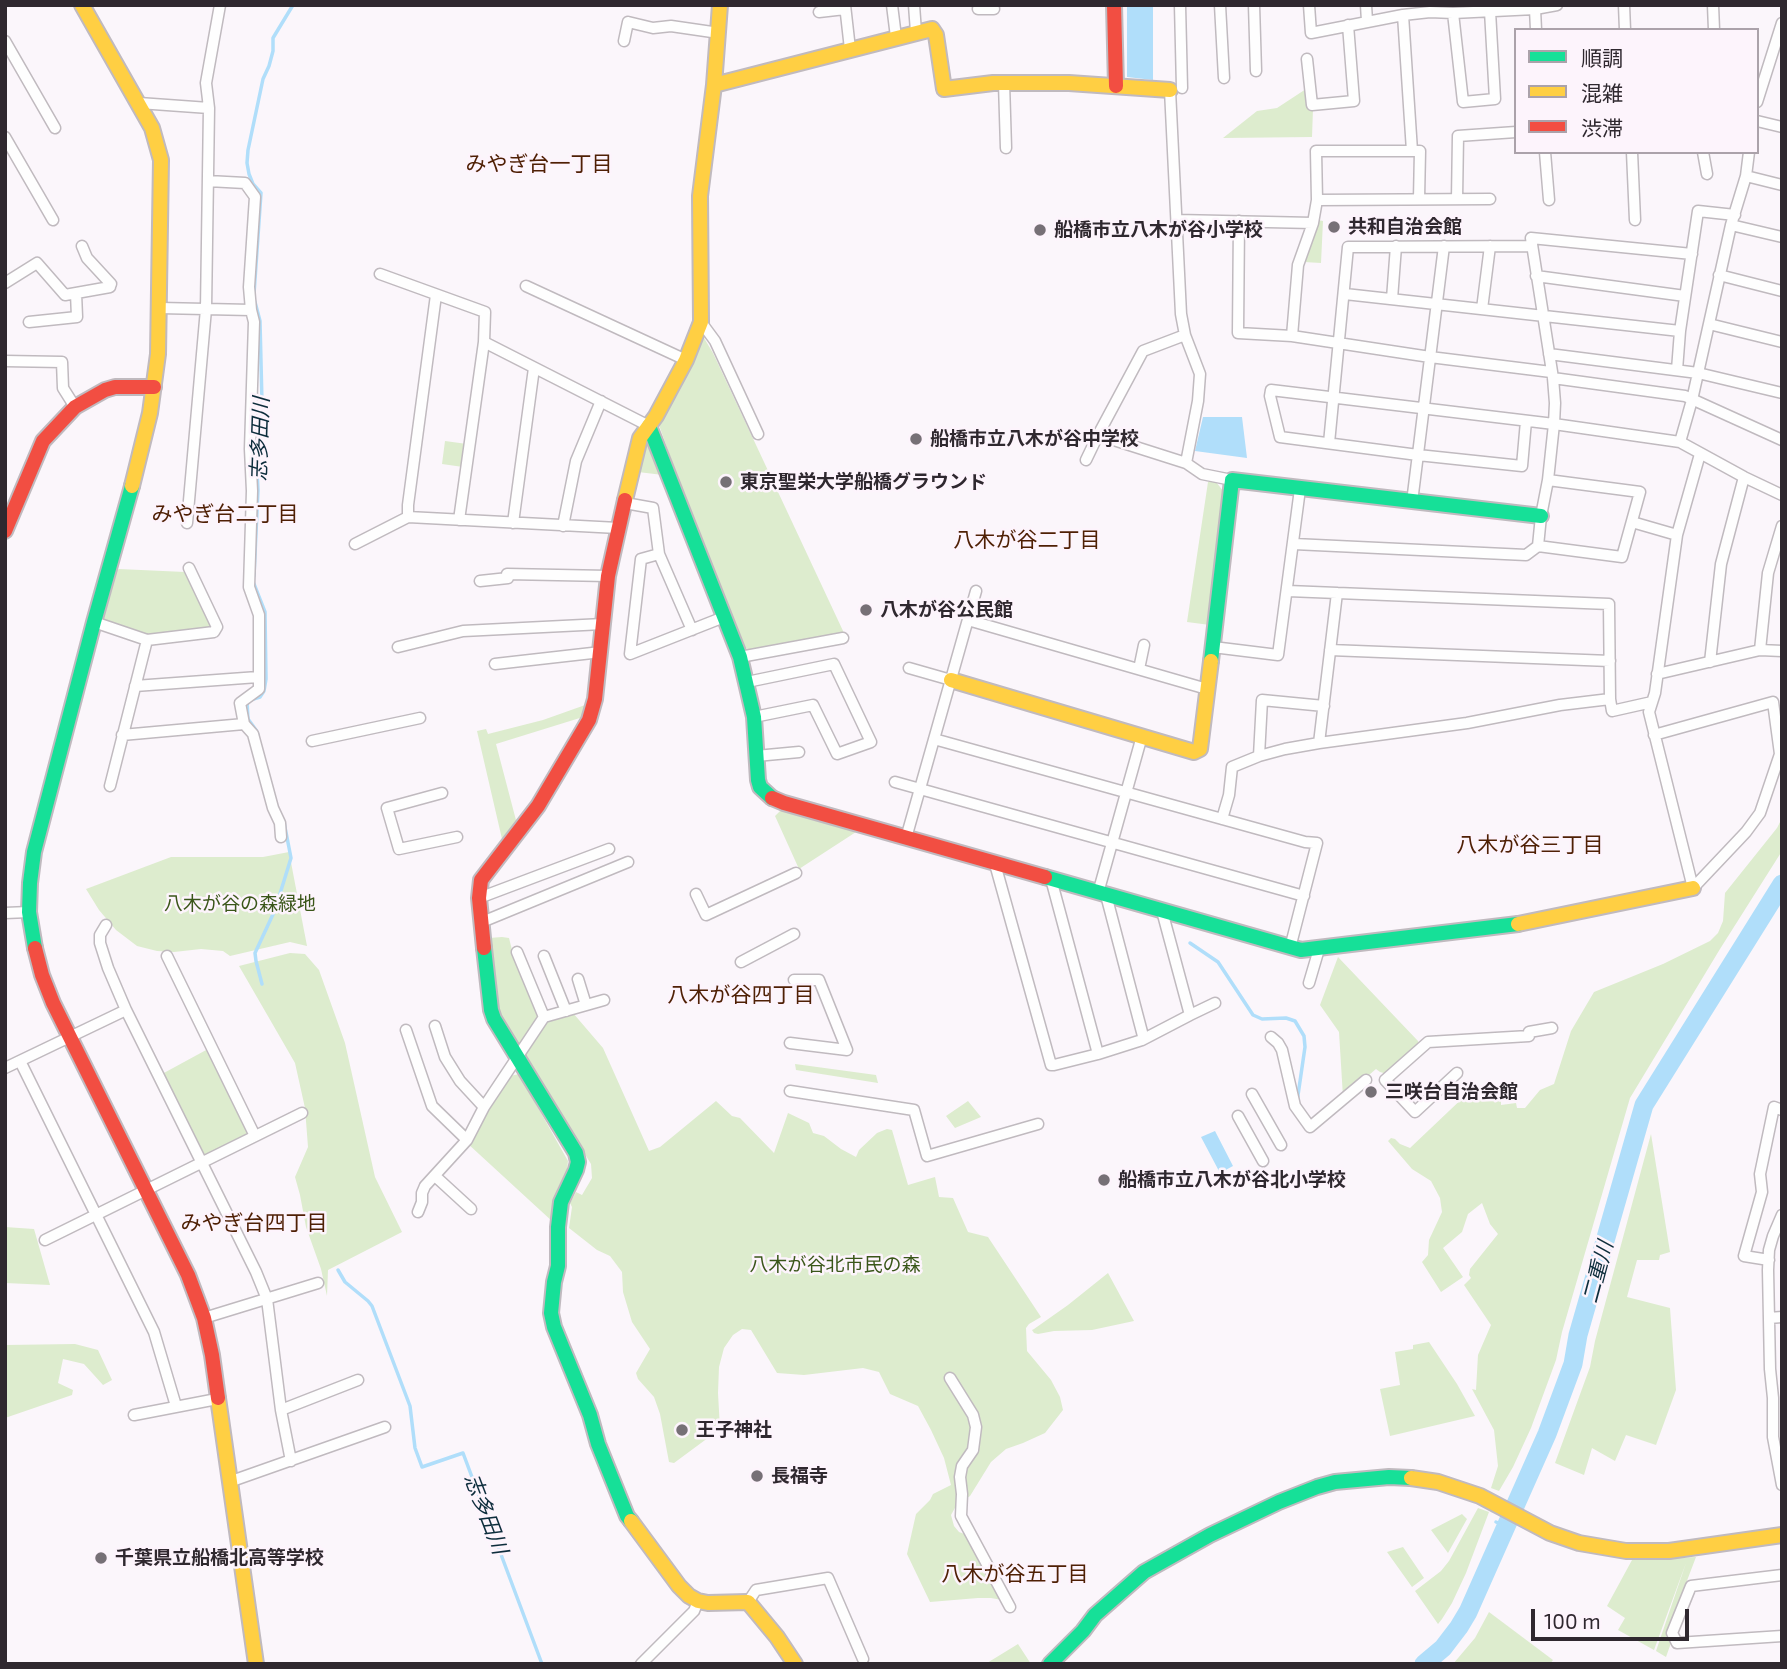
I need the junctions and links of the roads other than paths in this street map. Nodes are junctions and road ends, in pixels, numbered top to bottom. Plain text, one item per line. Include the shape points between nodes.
1 (82, 5) edge
2 (220, 5) edge
3 (720, 5) edge
4 (892, 5) edge
5 (914, 5) edge
6 (1114, 5) edge
7 (1180, 5) edge
8 (1220, 5) edge
9 (1254, 5) edge
10 (1310, 5) edge
11 (1366, 5) edge
12 (1557, 5) edge
13 (1624, 5) edge
14 (1713, 5) edge
15 (845, 7) edge
16 (1430, 8) edge
17 (1508, 8) edge
18 (978, 9) dead end
19 (995, 9) dead end
20 (1535, 9) junction
21 (1490, 11) junction
22 (819, 12) dead end
23 (1453, 13) junction
24 (1403, 15) junction
25 (1367, 21) junction
26 (1782, 23) edge
27 (1348, 25) junction
28 (1536, 28) edge
29 (1625, 28) edge
30 (1714, 28) edge
31 (916, 32) junction
32 (719, 33) junction
33 (896, 37) junction
34 (5, 41) edge
35 (624, 41) dead end
36 (850, 49) junction
37 (1307, 59) dead end
38 (1256, 71) dead end
39 (1224, 78) dead end
40 (1004, 83) junction
41 (714, 85) junction
42 (1116, 86) junction
43 (1176, 89) junction
44 (1759, 89) edge
45 (139, 103) junction
46 (209, 108) junction
47 (1759, 121) edge
48 (1782, 127) edge
49 (55, 128) dead end
50 (1514, 132) edge
51 (5, 137) edge
52 (1006, 148) dead end
53 (1412, 151) junction
54 (1545, 154) edge
55 (1632, 154) edge
56 (1703, 154) edge
57 (1749, 154) edge
58 (1707, 174) dead end
59 (1746, 176) junction
60 (208, 181) junction
61 (1782, 185) edge
62 (1419, 199) junction
63 (1457, 199) junction
64 (1490, 199) dead end
65 (1317, 200) junction
66 (1549, 200) dead end
67 (53, 220) dead end
68 (1177, 220) junction
69 (1635, 220) dead end
70 (1733, 220) junction
71 (1239, 222) junction
72 (1313, 223) junction
73 (1782, 237) edge
74 (82, 246) dead end
75 (1396, 246) junction
76 (1444, 246) junction
77 (1490, 246) junction
78 (1531, 246) junction
79 (1692, 254) junction
80 (380, 274) dead end
81 (1719, 275) junction
82 (1536, 276) junction
83 (5, 283) edge
84 (526, 286) dead end
85 (1782, 291) edge
86 (76, 293) junction
87 (1345, 294) junction
88 (436, 295) junction
89 (1685, 296) junction
90 (1392, 299) junction
91 (1437, 304) junction
92 (160, 308) junction
93 (206, 309) junction
94 (1482, 309) junction
95 (251, 310) junction
96 (1543, 316) junction
97 (29, 322) dead end
98 (701, 323) junction
99 (1709, 324) junction
100 (1680, 331) junction
101 (1185, 335) junction
102 (1292, 336) junction
103 (484, 342) junction
104 (1782, 342) edge
105 (1339, 344) junction
106 (1549, 354) junction
107 (1430, 357) junction
108 (686, 360) junction
109 (5, 361) edge
110 (534, 368) junction
111 (1677, 370) junction
112 (1698, 373) junction
113 (1552, 375) junction
114 (154, 387) junction
115 (1782, 393) edge
116 (1335, 398) junction
117 (1692, 400) junction
118 (601, 401) junction
119 (75, 407) junction
120 (1424, 409) junction
121 (1526, 421) junction
122 (1554, 424) junction
123 (649, 426) junction
124 (758, 434) dead end
125 (1098, 435) junction
126 (1782, 440) edge
127 (1679, 442) junction
128 (1329, 443) junction
129 (1700, 454) junction
130 (1418, 455) junction
131 (1086, 460) dead end
132 (1186, 463) junction
133 (1744, 477) junction
134 (1232, 480) junction
135 (1548, 480) junction
136 (1300, 489) junction
137 (1782, 495) edge
138 (1412, 502) junction
139 (625, 503) junction
140 (1541, 516) junction
141 (408, 517) junction
142 (459, 520) junction
143 (1632, 522) junction
144 (187, 523) dead end
145 (513, 523) junction
146 (563, 526) junction
147 (1782, 526) edge
148 (618, 528) junction
149 (5, 531) edge
150 (1677, 535) junction
151 (355, 544) dead end
152 (1294, 544) junction
153 (1538, 546) junction
154 (659, 554) junction
155 (189, 568) dead end
156 (608, 576) junction
157 (480, 580) dead end
158 (976, 591) dead end
159 (1288, 592) junction
160 (1337, 593) junction
161 (724, 617) junction
162 (968, 621) junction
163 (94, 622) junction
164 (603, 624) junction
165 (692, 630) junction
166 (843, 638) dead end
167 (147, 640) junction
168 (1144, 645) dead end
169 (398, 647) dead end
170 (1213, 647) junction
171 (1330, 650) junction
172 (1760, 650) junction
173 (1782, 651) edge
174 (601, 652) junction
175 (740, 657) junction
176 (1610, 661) junction
177 (1710, 662) junction
178 (495, 664) dead end
179 (909, 668) dead end
180 (1139, 670) junction
181 (1657, 674) junction
182 (258, 677) junction
183 (951, 680) junction
184 (747, 682) junction
185 (135, 686) junction
186 (1207, 689) junction
187 (1610, 699) junction
188 (1652, 702) junction
189 (1324, 705) junction
190 (754, 717) junction
191 (420, 718) dead end
192 (244, 724) junction
193 (122, 735) junction
194 (1654, 735) junction
195 (1142, 736) junction
196 (934, 739) junction
197 (312, 741) dead end
198 (1319, 743) junction
199 (799, 752) dead end
200 (756, 756) junction
201 (1259, 756) junction
202 (895, 782) dead end
203 (110, 786) dead end
204 (920, 789) junction
205 (1126, 792) junction
206 (442, 793) dead end
207 (1222, 819) junction
208 (281, 837) dead end
209 (457, 837) dead end
210 (906, 838) junction
211 (1112, 842) junction
212 (609, 849) dead end
213 (628, 862) dead end
214 (995, 864) junction
215 (796, 873) dead end
216 (1051, 879) junction
217 (1693, 887) junction
218 (696, 894) dead end
219 (1102, 894) junction
220 (1304, 897) junction
221 (479, 898) junction
222 (1162, 911) junction
223 (29, 912) junction
224 (5, 913) edge
225 (482, 922) junction
226 (106, 925) dead end
227 (794, 934) dead end
228 (1290, 948) junction
229 (1318, 949) junction
230 (517, 953) dead end
231 (544, 956) dead end
232 (167, 957) dead end
233 (741, 962) dead end
234 (578, 979) dead end
235 (794, 980) dead end
236 (1309, 983) dead end
237 (604, 1000) dead end
238 (1214, 1003) dead end
239 (586, 1005) junction
240 (126, 1010) junction
241 (566, 1011) junction
242 (1190, 1014) junction
243 (544, 1017) junction
244 (435, 1026) dead end
245 (1552, 1028) dead end
246 (406, 1030) dead end
247 (70, 1037) junction
248 (1271, 1037) dead end
249 (1142, 1040) junction
250 (790, 1044) dead end
251 (1098, 1054) junction
252 (517, 1059) junction
253 (20, 1061) junction
254 (5, 1068) edge
255 (1457, 1073) dead end
256 (1366, 1080) dead end
257 (790, 1091) dead end
258 (1252, 1094) dead end
259 (484, 1107) junction
260 (1782, 1110) edge
261 (302, 1113) dead end
262 (1238, 1116) dead end
263 (1038, 1124) dead end
264 (255, 1136) junction
265 (467, 1140) junction
266 (1281, 1145) dead end
267 (1263, 1161) dead end
268 (203, 1163) junction
269 (435, 1176) junction
270 (146, 1191) junction
271 (471, 1209) dead end
272 (418, 1212) dead end
273 (97, 1214) junction
274 (1781, 1220) edge
275 (45, 1240) dead end
276 (1769, 1260) junction
277 (318, 1283) dead end
278 (267, 1298) junction
279 (1782, 1317) edge
280 (204, 1318) junction
281 (1769, 1318) junction
282 (950, 1378) dead end
283 (358, 1380) dead end
284 (1777, 1398) edge
285 (217, 1399) junction
286 (176, 1406) junction
287 (281, 1410) junction
288 (134, 1415) dead end
289 (385, 1427) dead end
290 (291, 1461) junction
291 (229, 1482) junction
292 (1782, 1485) edge
293 (1782, 1535) edge
294 (1782, 1576) edge
295 (698, 1601) junction
296 (748, 1602) junction
297 (1010, 1607) dead end
298 (1782, 1636) edge
299 (863, 1659) dead end
300 (256, 1664) edge
301 (641, 1664) edge
302 (796, 1664) edge
303 (1050, 1664) edge

1 - 45 street
2 - 46 street via 206,83
3 - 32 street
4 - 33 street
5 - 31 street
6 - 42 street
7 - 43 street
8 - 39 street
9 - 38 street
10 - 27 street via 1311,33
11 - 25 street
12 - 20 street
13 - 29 street
14 - 30 street
15 - 22 street
15 - 36 street
16 - 23 street
16 - 24 street
17 - 20 street
17 - 21 street
18 - 19 street
20 - 28 street
21 - 23 street
21 - 23 street via 1495,99 1463,102
24 - 25 street
24 - 53 street
25 - 27 street
26 - 44 street
27 - 37 street via 1354,101 1312,105
31 - 33 street
31 - 40 street via 932,29 936,35 944,89
32 - 35 street via 628,22
32 - 41 street
33 - 36 street
34 - 49 street
36 - 41 street
40 - 42 street
40 - 52 street
41 - 98 street via 700,196
42 - 43 street
43 - 68 street
45 - 46 street
45 - 92 street via 152,128 160,160
46 - 60 street
47 - 48 street
50 - 63 street via 1458,136
51 - 67 street
53 - 62 street via 1420,151
53 - 65 street via 1316,151
54 - 66 street
55 - 69 street
56 - 58 street
57 - 59 street
59 - 61 street
59 - 70 street
60 - 93 street
60 - 95 street via 245,183 255,197
62 - 63 street
62 - 65 street
63 - 64 street
65 - 72 street
68 - 71 street
68 - 101 street
70 - 73 street
70 - 79 street via 1698,211
70 - 81 street
71 - 72 street
71 - 102 street via 1238,333
72 - 102 street via 1298,265
74 - 86 street via 86,258 111,285
75 - 76 street
75 - 87 street via 1348,247
75 - 90 street
76 - 77 street
76 - 91 street
77 - 78 street
77 - 94 street
78 - 79 street via 1531,238
78 - 82 street
79 - 89 street
80 - 88 street
81 - 85 street
81 - 99 street
82 - 89 street
82 - 96 street
83 - 86 street via 37,263 65,295
84 - 108 street
86 - 97 street via 77,317
87 - 90 street
87 - 105 street
88 - 103 street via 485,312
88 - 141 street
89 - 100 street
90 - 91 street
91 - 94 street
91 - 107 street
92 - 93 street
92 - 114 street
93 - 95 street
93 - 144 street
94 - 96 street
95 - 182 street via 249,587 259,615
96 - 100 street
96 - 106 street
98 - 108 street
98 - 124 street via 715,341
99 - 104 street
99 - 112 street
100 - 111 street
101 - 125 street via 1143,351
101 - 132 street via 1200,374
102 - 105 street
103 - 110 street
103 - 142 street
105 - 107 street
105 - 116 street
106 - 111 street
106 - 113 street
107 - 113 street
107 - 120 street
108 - 123 street
109 - 119 street via 62,362 63,388
110 - 118 street
110 - 145 street
111 - 112 street
112 - 115 street
112 - 117 street
113 - 117 street
113 - 122 street
114 - 119 street via 114,387
114 - 163 street
116 - 120 street
116 - 128 street
116 - 128 street via 1271,390 1270,396 1280,437
117 - 126 street
117 - 127 street
118 - 123 street
118 - 146 street via 576,461
119 - 149 street via 43,441
120 - 121 street
120 - 130 street
121 - 122 street
121 - 130 street via 1522,467
122 - 127 street
122 - 135 street
123 - 139 street via 637,447
123 - 161 street
125 - 131 street
125 - 132 street
127 - 129 street
128 - 130 street
129 - 133 street
129 - 150 street
130 - 138 street
132 - 134 street via 1202,474
133 - 137 street
133 - 177 street via 1721,564
134 - 136 street
134 - 170 street
135 - 140 street
135 - 143 street via 1640,492
136 - 138 street
136 - 152 street
138 - 140 street
139 - 148 street
139 - 154 street via 653,508
140 - 153 street
141 - 142 street
141 - 151 street
142 - 145 street
143 - 150 street
143 - 153 street via 1622,557
145 - 146 street
146 - 148 street
147 - 172 street via 1768,573
148 - 156 street
150 - 181 street
152 - 153 street via 1526,555
152 - 159 street
154 - 165 street
154 - 165 street via 641,559 630,654
155 - 167 street via 217,627 214,632
156 - 157 street via 507,574 508,578
156 - 164 street
158 - 162 street
159 - 160 street
159 - 170 street via 1278,655
160 - 171 street
160 - 176 street via 1609,604
161 - 165 street
161 - 175 street
162 - 180 street
162 - 183 street
163 - 167 street
163 - 223 street via 34,852
164 - 169 street via 463,631
164 - 174 street
166 - 175 street
167 - 185 street
168 - 180 street
170 - 186 street
171 - 176 street
171 - 189 street
172 - 173 street
172 - 177 street
174 - 178 street
174 - 221 street via 589,720 538,806 481,880
175 - 184 street
176 - 187 street
177 - 181 street
179 - 183 street
180 - 186 street
181 - 188 street
182 - 185 street
182 - 192 street via 259,689 240,703
183 - 195 street
183 - 196 street
184 - 190 street
184 - 190 street via 834,664 871,742 838,754 813,705
185 - 193 street
186 - 195 street via 1200,748 1194,752
187 - 188 street via 1612,711
187 - 198 street
188 - 194 street via 1649,712
189 - 198 street
189 - 201 street via 1262,700
190 - 200 street
191 - 197 street
192 - 193 street
192 - 208 street via 253,734
193 - 203 street
194 - 217 street
194 - 217 street via 1773,702 1780,754 1760,813
195 - 205 street
196 - 204 street
196 - 205 street
198 - 201 street
199 - 200 street
200 - 210 street via 760,787 770,797
201 - 207 street via 1232,767
202 - 204 street
204 - 210 street
204 - 211 street
205 - 207 street
205 - 211 street
206 - 209 street via 387,808 399,849
207 - 220 street via 1317,843
210 - 214 street
211 - 219 street
211 - 220 street
212 - 221 street
213 - 225 street
214 - 216 street
214 - 251 street via 1051,1065
215 - 218 street via 706,915
216 - 219 street
216 - 251 street
217 - 229 street via 1510,926
219 - 222 street
219 - 249 street
220 - 228 street
221 - 225 street
222 - 228 street
222 - 242 street
223 - 224 street
223 - 247 street via 42,975
225 - 252 street via 491,1010
226 - 240 street via 100,943
227 - 233 street
228 - 229 street
229 - 236 street
230 - 243 street
231 - 241 street
232 - 264 street
234 - 239 street
235 - 250 street via 819,980 847,1050
237 - 239 street
238 - 242 street
239 - 241 street
240 - 247 street
240 - 268 street
241 - 243 street
242 - 249 street
243 - 252 street
244 - 259 street via 445,1057
245 - 255 street via 1428,1042 1385,1080 1415,1112
246 - 265 street via 432,1106
247 - 253 street
247 - 270 street
248 - 256 street via 1282,1050 1295,1106 1310,1127
249 - 251 street
252 - 259 street
252 - 295 street via 578,1162 561,1202 551,1314 554,1327 627,1516 679,1586
253 - 254 street
253 - 273 street
257 - 263 street via 914,1110 927,1156
258 - 266 street
259 - 265 street
260 - 276 street via 1774,1107 1760,1174 1762,1192 1744,1256
261 - 264 street
262 - 267 street
264 - 268 street
265 - 269 street
268 - 270 street
268 - 278 street
269 - 271 street
269 - 272 street via 422,1193
270 - 273 street
270 - 280 street
273 - 275 street
273 - 286 street via 155,1332
274 - 276 street
276 - 281 street
277 - 278 street
278 - 280 street
278 - 287 street
279 - 281 street
280 - 285 street
281 - 284 street via 1770,1369
282 - 297 street via 976,1427 973,1450 960,1477 961,1516
283 - 287 street
284 - 292 street via 1773,1437
285 - 286 street
285 - 291 street
286 - 288 street
287 - 290 street
289 - 290 street
290 - 291 street
291 - 300 street
293 - 303 street via 1626,1552 1550,1533 1464,1489 1438,1482 1403,1477 1345,1480 1297,1493 1144,1572 1095,1615
294 - 298 street via 1690,1586 1672,1633 1677,1643
295 - 296 street
295 - 301 street via 694,1611
296 - 299 street via 756,1590 828,1578
296 - 302 street

